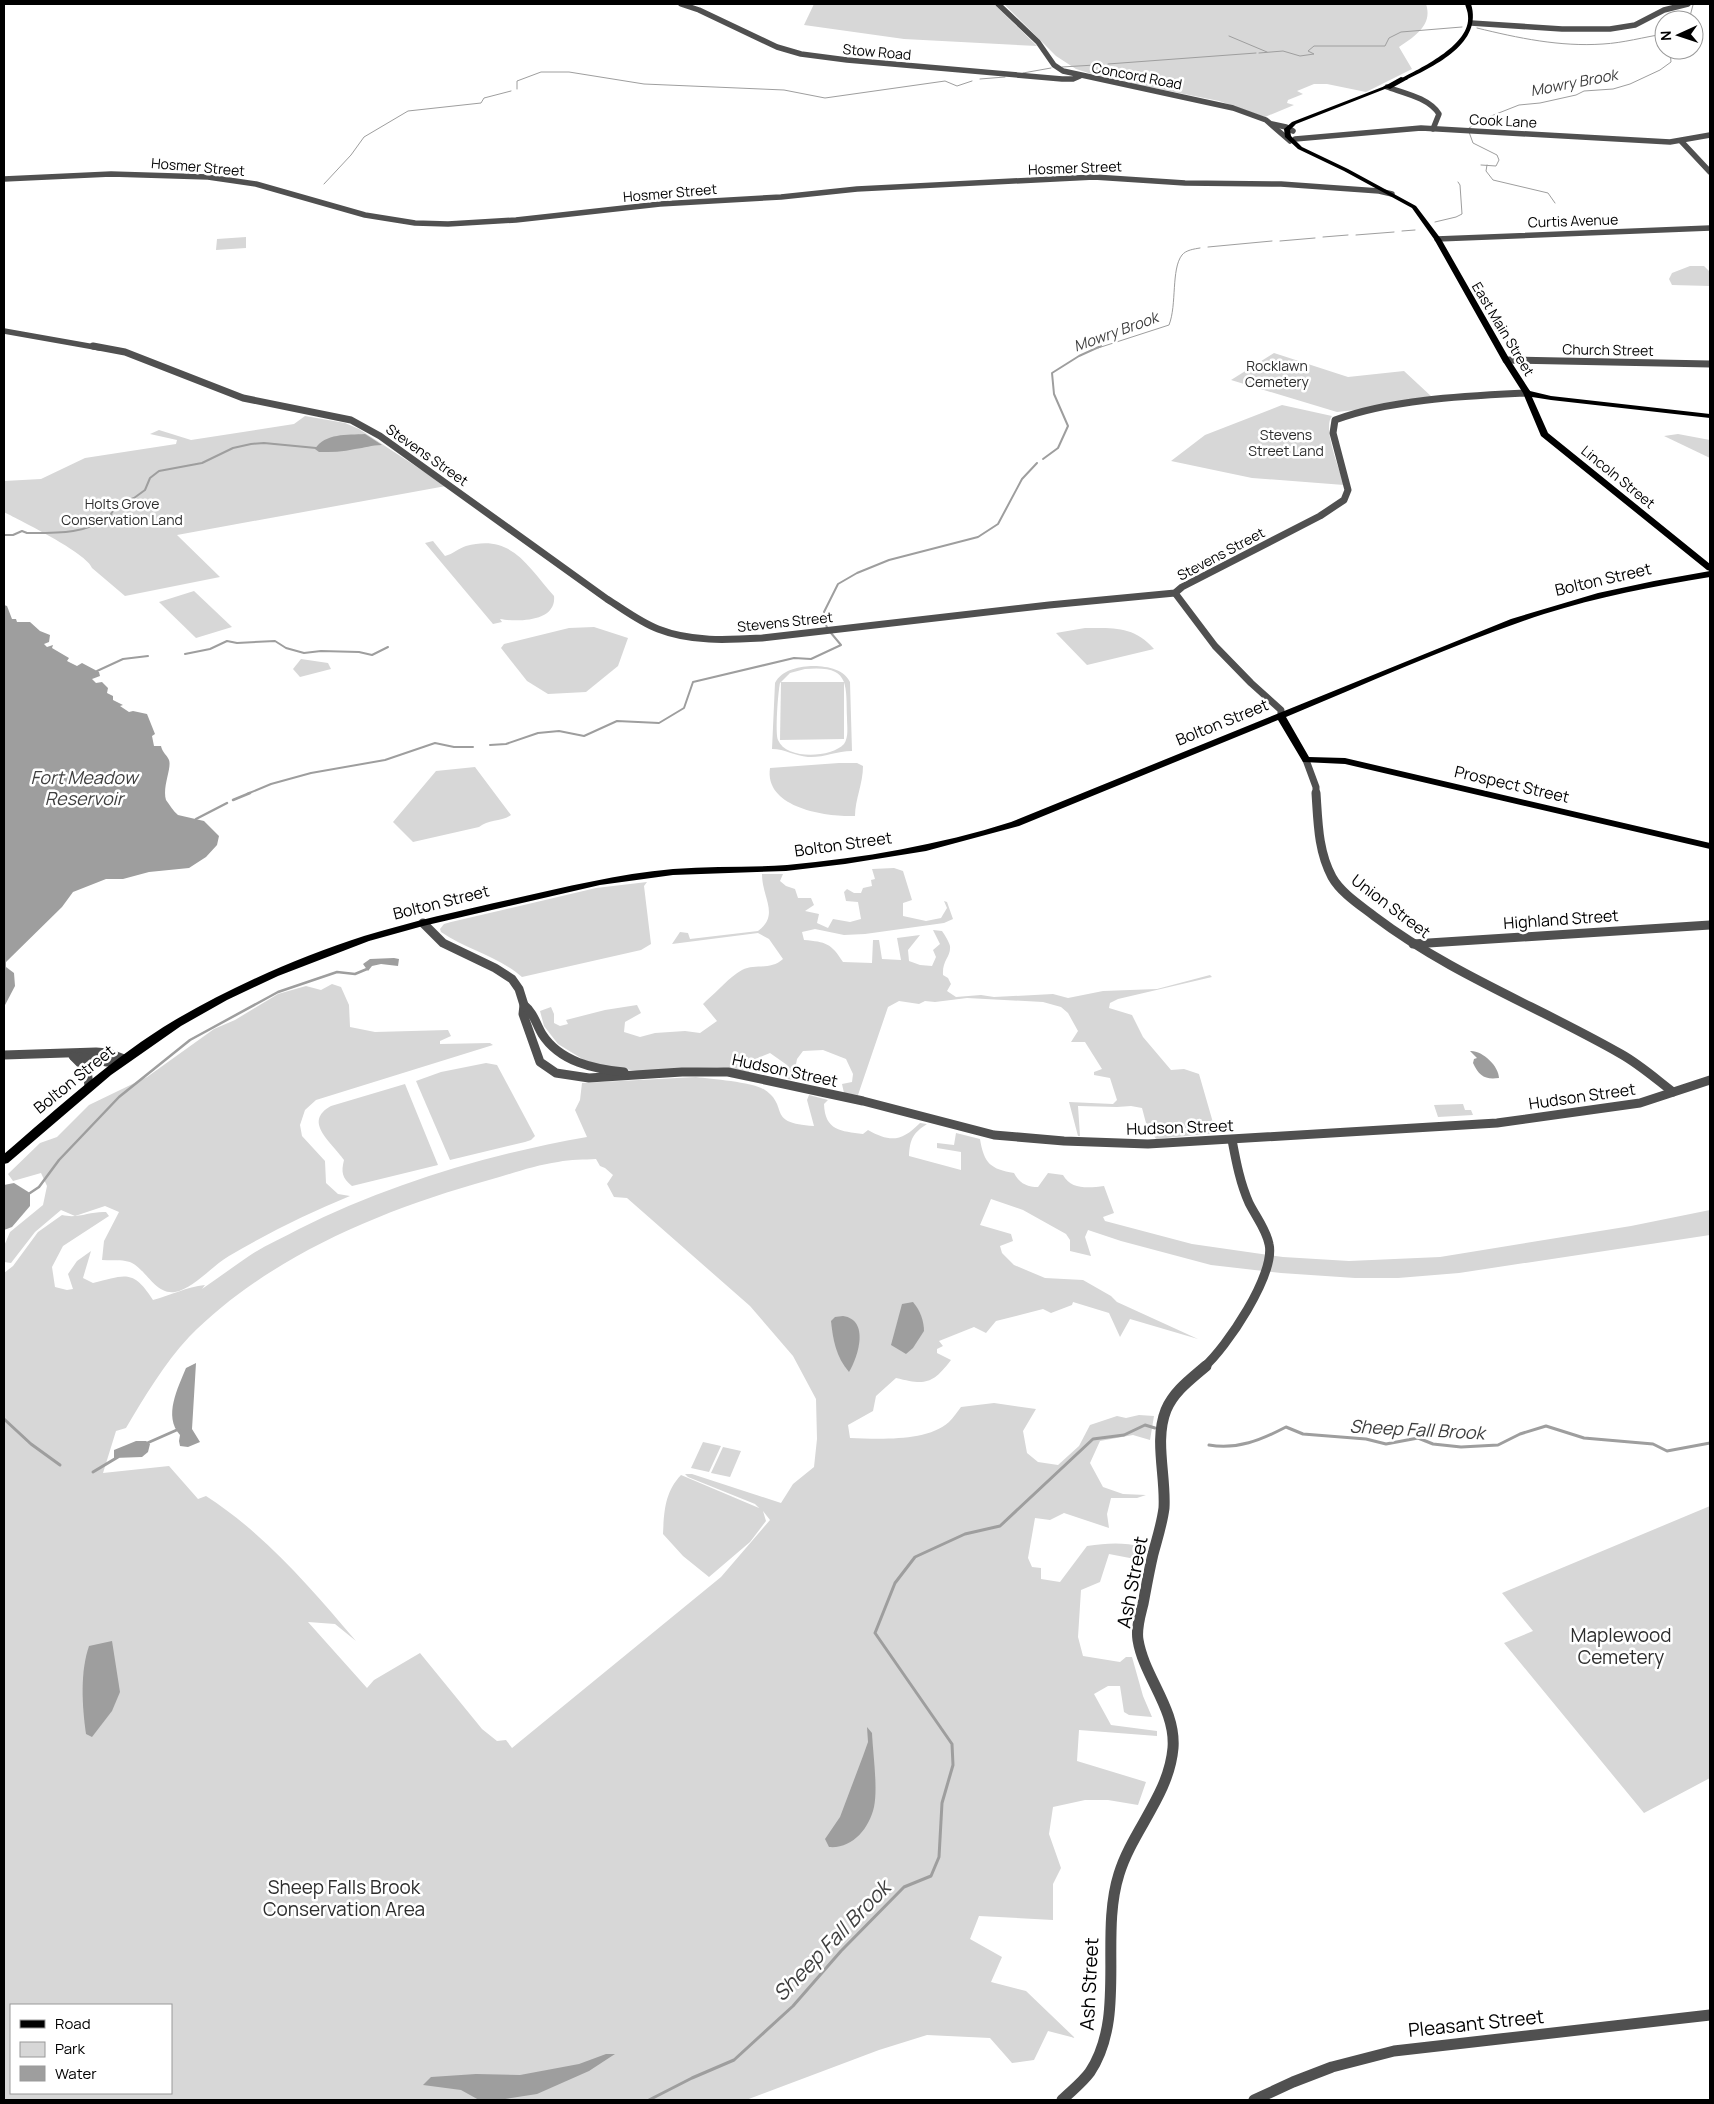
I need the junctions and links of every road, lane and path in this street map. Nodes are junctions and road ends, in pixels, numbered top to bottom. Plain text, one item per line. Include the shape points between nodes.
1 (681, 4) edge
2 (998, 4) edge
3 (1468, 4) edge
4 (1688, 4) edge
5 (1471, 22) junction
6 (1080, 76) junction
7 (1404, 79) joint
8 (1387, 87) junction
9 (1274, 126) junction
10 (1291, 129) junction
11 (1433, 129) junction
12 (1710, 135) edge
13 (1292, 140) junction
14 (1682, 141) junction
15 (1710, 172) edge
16 (1355, 175) junction
17 (4, 179) edge
18 (1377, 186) junction
19 (1343, 188) joint
20 (1361, 189) junction
21 (1393, 195) junction
22 (1710, 228) edge
23 (1436, 239) junction
24 (4, 331) edge
25 (1506, 360) junction
26 (1710, 364) edge
27 (1527, 392) junction
28 (1710, 416) edge
29 (1710, 568) edge
30 (1710, 574) edge
31 (1176, 593) junction
32 (1281, 716) junction
33 (1306, 760) junction
34 (1710, 846) edge
35 (423, 923) junction
36 (1710, 925) edge
37 (1413, 944) junction
38 (524, 1005) junction
39 (68, 1054) junction
40 (4, 1056) edge
41 (122, 1060) junction
42 (652, 1074) junction
43 (1710, 1080) edge
44 (89, 1086) junction
45 (1673, 1092) junction
46 (1232, 1140) junction
47 (4, 1160) edge
48 (1710, 2015) edge
49 (1062, 2100) edge
50 (1254, 2100) edge

1 - 6 street, Stow Road via 778,47 809,55 1062,79
2 - 6 street, Concord Road via 1038,42 1054,65
3 - 5 main road
4 - 5 street via 1664,10 1635,25 1610,29
5 - 7 main road via 1467,33 1456,45
6 - 9 street, Concord Road via 1215,103 1256,116
7 - 8 highway
8 - 10 main road via 1321,113
8 - 11 street via 1438,110
9 - 10 street
9 - 13 street, Concord Road
10 - 13 main road
11 - 13 street, Cook Lane
11 - 14 street, Cook Lane
12 - 14 street, Cook Lane
13 - 16 main road, East Main Street via 1306,152
14 - 15 street
16 - 18 main road, East Main Street
16 - 20 street via 1365,184
17 - 19 street, Hosmer Street via 111,174 212,177 256,184 365,215 443,224 511,221 660,204 781,197 863,188 1084,178
18 - 20 street, Hosmer Street
18 - 21 main road, East Main Street
19 - 20 street, Hosmer Street
20 - 21 street, Hosmer Street
21 - 23 main road, East Main Street via 1414,207
22 - 23 street, Curtis Avenue
23 - 25 main road, East Main Street
24 - 31 street, Stevens Street via 125,352 243,398 343,417 359,424 629,614 658,629 682,636 720,640 762,638 1049,604
25 - 26 street, Church Street
25 - 27 main road, East Main Street
27 - 28 main road, East Main Street via 1551,398
27 - 29 main road, Lincoln Street via 1544,434
27 - 31 street, Stevens Street via 1405,404 1335,420 1335,443 1348,490 1344,500
30 - 32 main road, Bolton Street via 1659,582 1545,610
31 - 32 street, Union Street via 1215,646 1281,710
32 - 33 main road, Union Street
32 - 35 main road, Bolton Street via 1015,824 940,845 801,867 678,871 615,879
33 - 34 main road, Prospect Street via 1345,761
33 - 37 street, Union Street via 1316,787 1319,839 1333,879 1362,908
35 - 38 street, Hudson Street via 443,943 508,975 519,989
35 - 41 main road, Bolton Street via 337,948 267,977 187,1018
36 - 37 street, Highland Street
37 - 45 street, Union Street via 1623,1055
38 - 42 street, Hudson Street via 533,1011 543,1036 573,1060 605,1070
38 - 42 street, Hudson Street via 522,1014 540,1062 550,1070 589,1078
39 - 40 street
39 - 41 street via 107,1062
39 - 44 street via 87,1070
41 - 44 main road, Bolton Street
42 - 46 street, Hudson Street via 705,1071 742,1074 994,1135 1127,1144
43 - 45 street, Hudson Street
44 - 47 main road, Bolton Street
45 - 46 street, Hudson Street via 1622,1107 1498,1123
46 - 49 street, Ash Street via 1241,1184 1268,1239 1270,1260 1254,1295 1221,1350 1178,1392 1163,1417 1161,1444 1165,1497 1138,1637 1145,1664 1169,1723 1173,1744 1171,1761 1163,1786 1129,1846 1118,1876 1110,1918 1108,2027 1091,2071
48 - 50 street, Pleasant Street via 1372,2055 1310,2073

